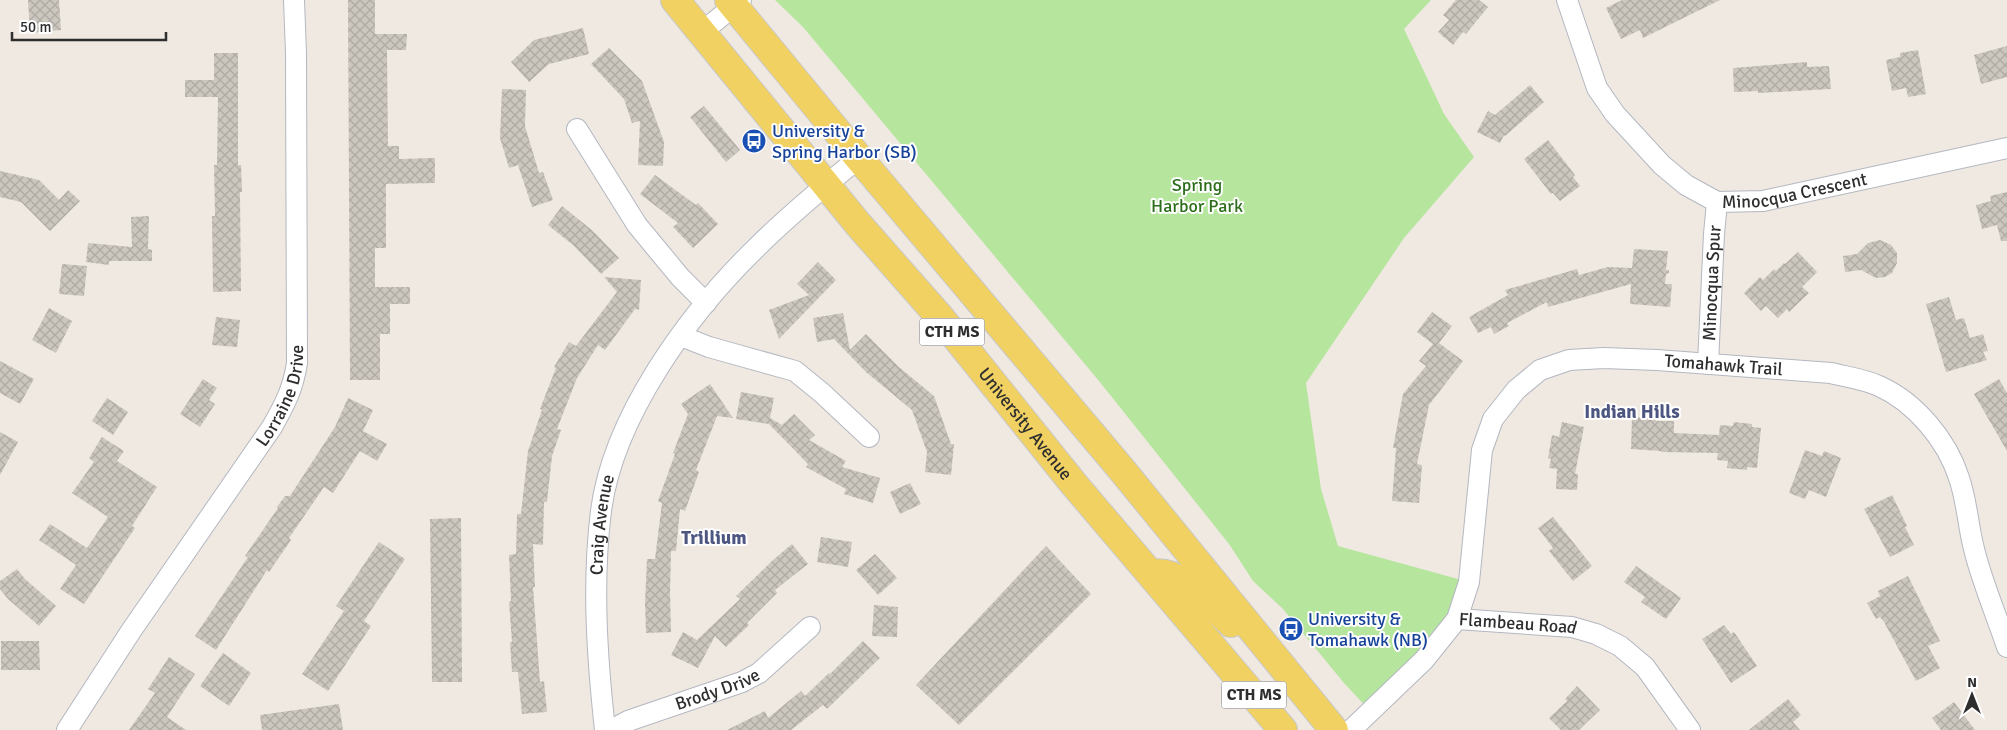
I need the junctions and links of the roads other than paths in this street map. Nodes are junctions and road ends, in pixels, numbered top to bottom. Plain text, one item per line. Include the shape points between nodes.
1 (294, 0) edge
2 (675, 0) edge
3 (1567, 0) edge
4 (735, 2) edge
5 (702, 32) junction
6 (577, 129) dead end
7 (2007, 148) edge
8 (859, 158) junction
9 (826, 184) junction
10 (1717, 202) junction
11 (706, 303) junction
12 (681, 336) junction
13 (1708, 364) junction
14 (869, 437) dead end
15 (1152, 574) junction
16 (1457, 619) junction
17 (810, 627) dead end
18 (2007, 646) edge
19 (1284, 667) junction
20 (67, 730) edge
21 (605, 730) edge
22 (611, 730) edge
23 (1283, 730) edge
24 (1334, 730) edge
25 (1351, 730) edge
26 (1690, 730) edge

1 - 20 street, Lorraine Drive via 298,363 290,396 272,427 130,631
2 - 5 main road, University Avenue / CTH MS
3 - 10 street, Minocqua Crescent via 1597,88 1615,114 1662,165 1686,185
4 - 5 street
4 - 8 main road, CTH MS
5 - 9 main road, University Avenue / CTH MS
6 - 11 street via 637,225 680,278
7 - 10 street, Minocqua Crescent via 1763,201
8 - 9 street, Craig Avenue
8 - 19 main road, CTH MS
9 - 11 street, Craig Avenue via 752,251
9 - 15 main road, University Avenue / CTH MS
10 - 13 street, Minocqua Spur
11 - 12 street, Craig Avenue
12 - 14 street via 708,347 795,371
12 - 21 street, Craig Avenue via 652,378 629,420 612,462 601,510 596,576 598,665
13 - 16 street, Tomahawk Trail via 1604,358 1569,360 1540,370 1516,390 1493,419 1482,450 1468,582
13 - 18 street, Tomahawk Trail via 1858,379 1880,386 1930,424 1952,458 1960,480 1974,549
15 - 19 main road via 1165,573 1180,579
15 - 23 main road, University Avenue / CTH MS
16 - 25 street, Flambeau Road via 1424,660
16 - 26 street, Flambeau Road via 1572,627 1596,634 1620,646 1645,667
17 - 22 street, Brody Drive via 759,672 742,682 628,721
19 - 24 main road, CTH MS

